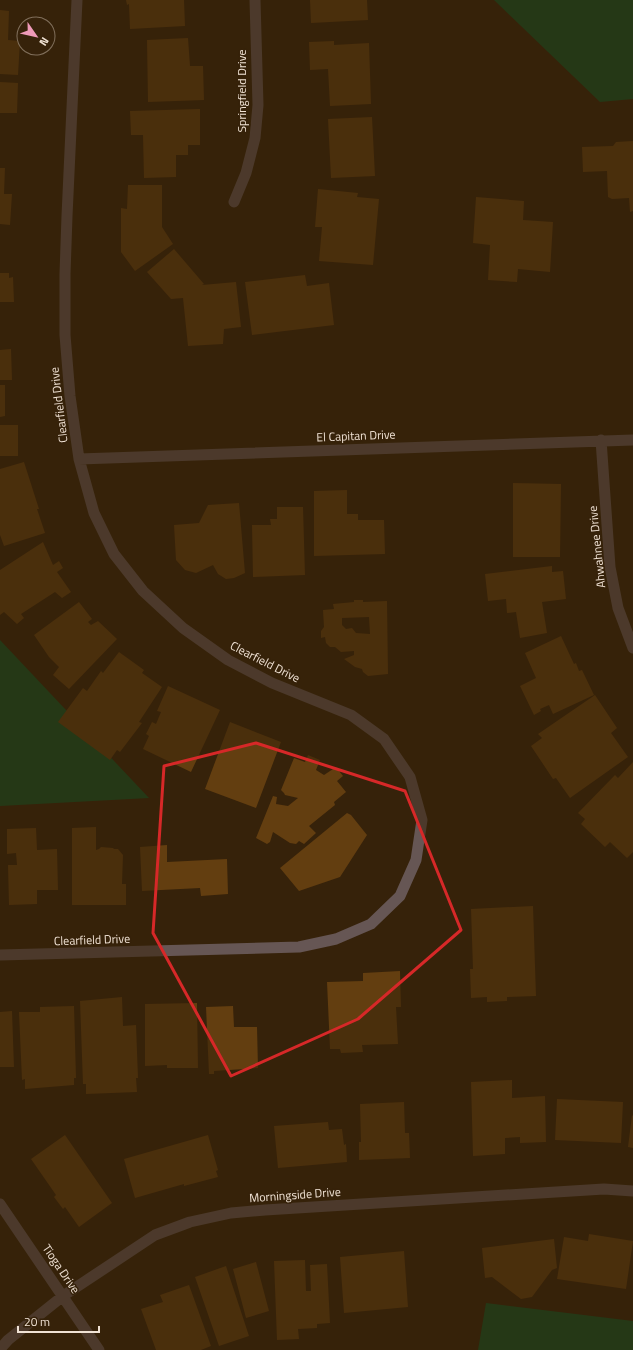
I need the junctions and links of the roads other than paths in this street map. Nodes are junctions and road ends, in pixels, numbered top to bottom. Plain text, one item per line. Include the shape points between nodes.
1 (77, 0) edge
2 (255, 0) edge
3 (234, 202) dead end
4 (601, 440) junction
5 (633, 440) edge
6 (79, 458) junction
7 (633, 648) edge
8 (0, 955) edge
9 (633, 1191) edge
10 (0, 1204) edge
11 (63, 1296) junction
12 (0, 1349) edge
13 (99, 1350) edge

1 - 6 street, Clearfield Drive via 65,274 65,335
2 - 3 street, Springfield Drive via 258,105 255,138 246,173
4 - 5 street, El Capitan Drive
4 - 6 street, El Capitan Drive
4 - 7 street, Ahwahnee Drive via 610,567 618,608
6 - 8 street, Clearfield Drive via 94,513 114,554 143,591 183,628 228,660 272,683 351,715 384,739 410,777 422,820 416,860 400,896 371,924 336,939 299,947
9 - 11 street, Morningside Drive via 604,1189 231,1213 190,1222 155,1235
10 - 11 street, Tioga Drive
11 - 12 street, Morningside Drive
11 - 13 street, Tioga Drive

